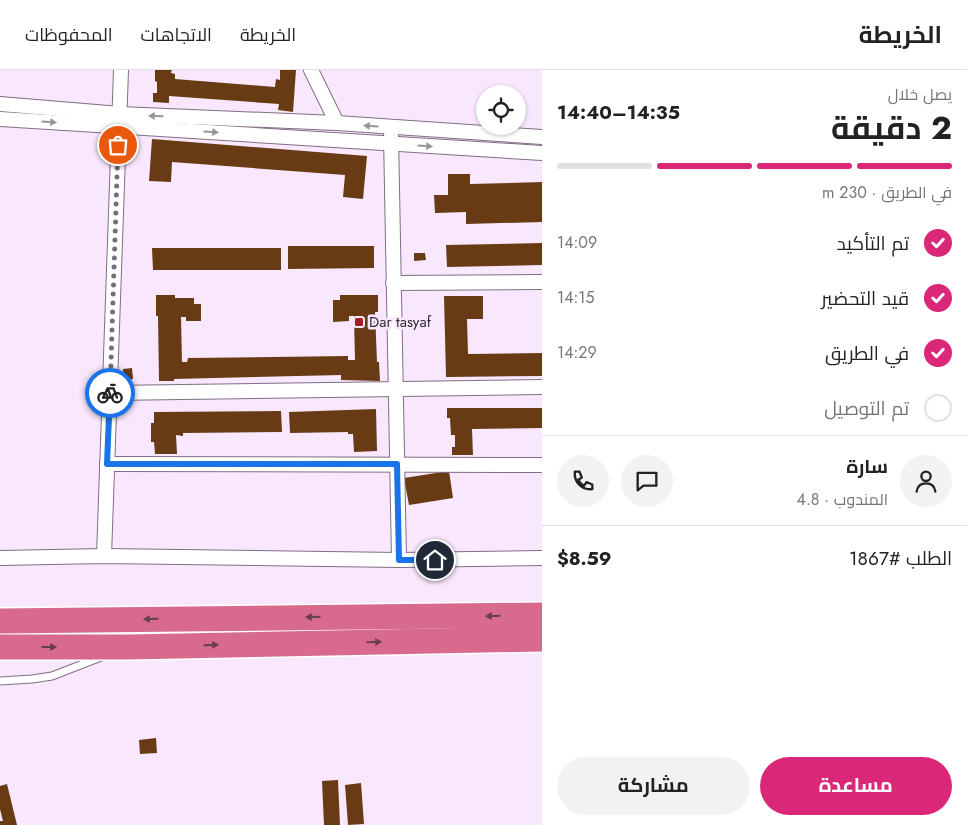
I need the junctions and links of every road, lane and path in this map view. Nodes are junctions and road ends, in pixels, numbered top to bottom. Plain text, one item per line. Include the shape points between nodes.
1 (121, 70) edge
2 (311, 70) edge
3 (0, 104) edge
4 (0, 119) edge
5 (119, 120) junction
6 (336, 123) junction
7 (391, 127) junction
8 (542, 137) edge
9 (391, 144) junction
10 (542, 153) edge
11 (542, 282) edge
12 (392, 283) junction
13 (542, 387) edge
14 (397, 389) junction
15 (110, 393) junction
16 (107, 464) junction
17 (397, 464) junction
18 (542, 465) edge
19 (104, 556) junction
20 (0, 558) edge
21 (542, 558) edge
22 (399, 560) junction
23 (542, 615) edge
24 (0, 621) edge
25 (542, 639) edge
26 (128, 646) junction
27 (0, 647) edge
28 (0, 681) edge

1 - 5 street
2 - 6 street
3 - 5 street
4 -> 5 street
6 -> 5 street
5 -> 9 street
5 - 15 street
7 -> 6 street
7 - 8 street
7 - 9 street
9 -> 10 street
9 - 12 street
11 - 12 street
12 - 14 street
13 - 14 street
14 - 15 street
14 - 17 street
15 - 16 street
16 - 17 street
16 - 19 street
17 - 18 street
17 - 22 street
19 - 20 street
19 - 22 street
21 - 22 street
23 -> 24 highway
26 -> 25 highway
27 -> 26 highway
26 - 28 lane via 52,676

